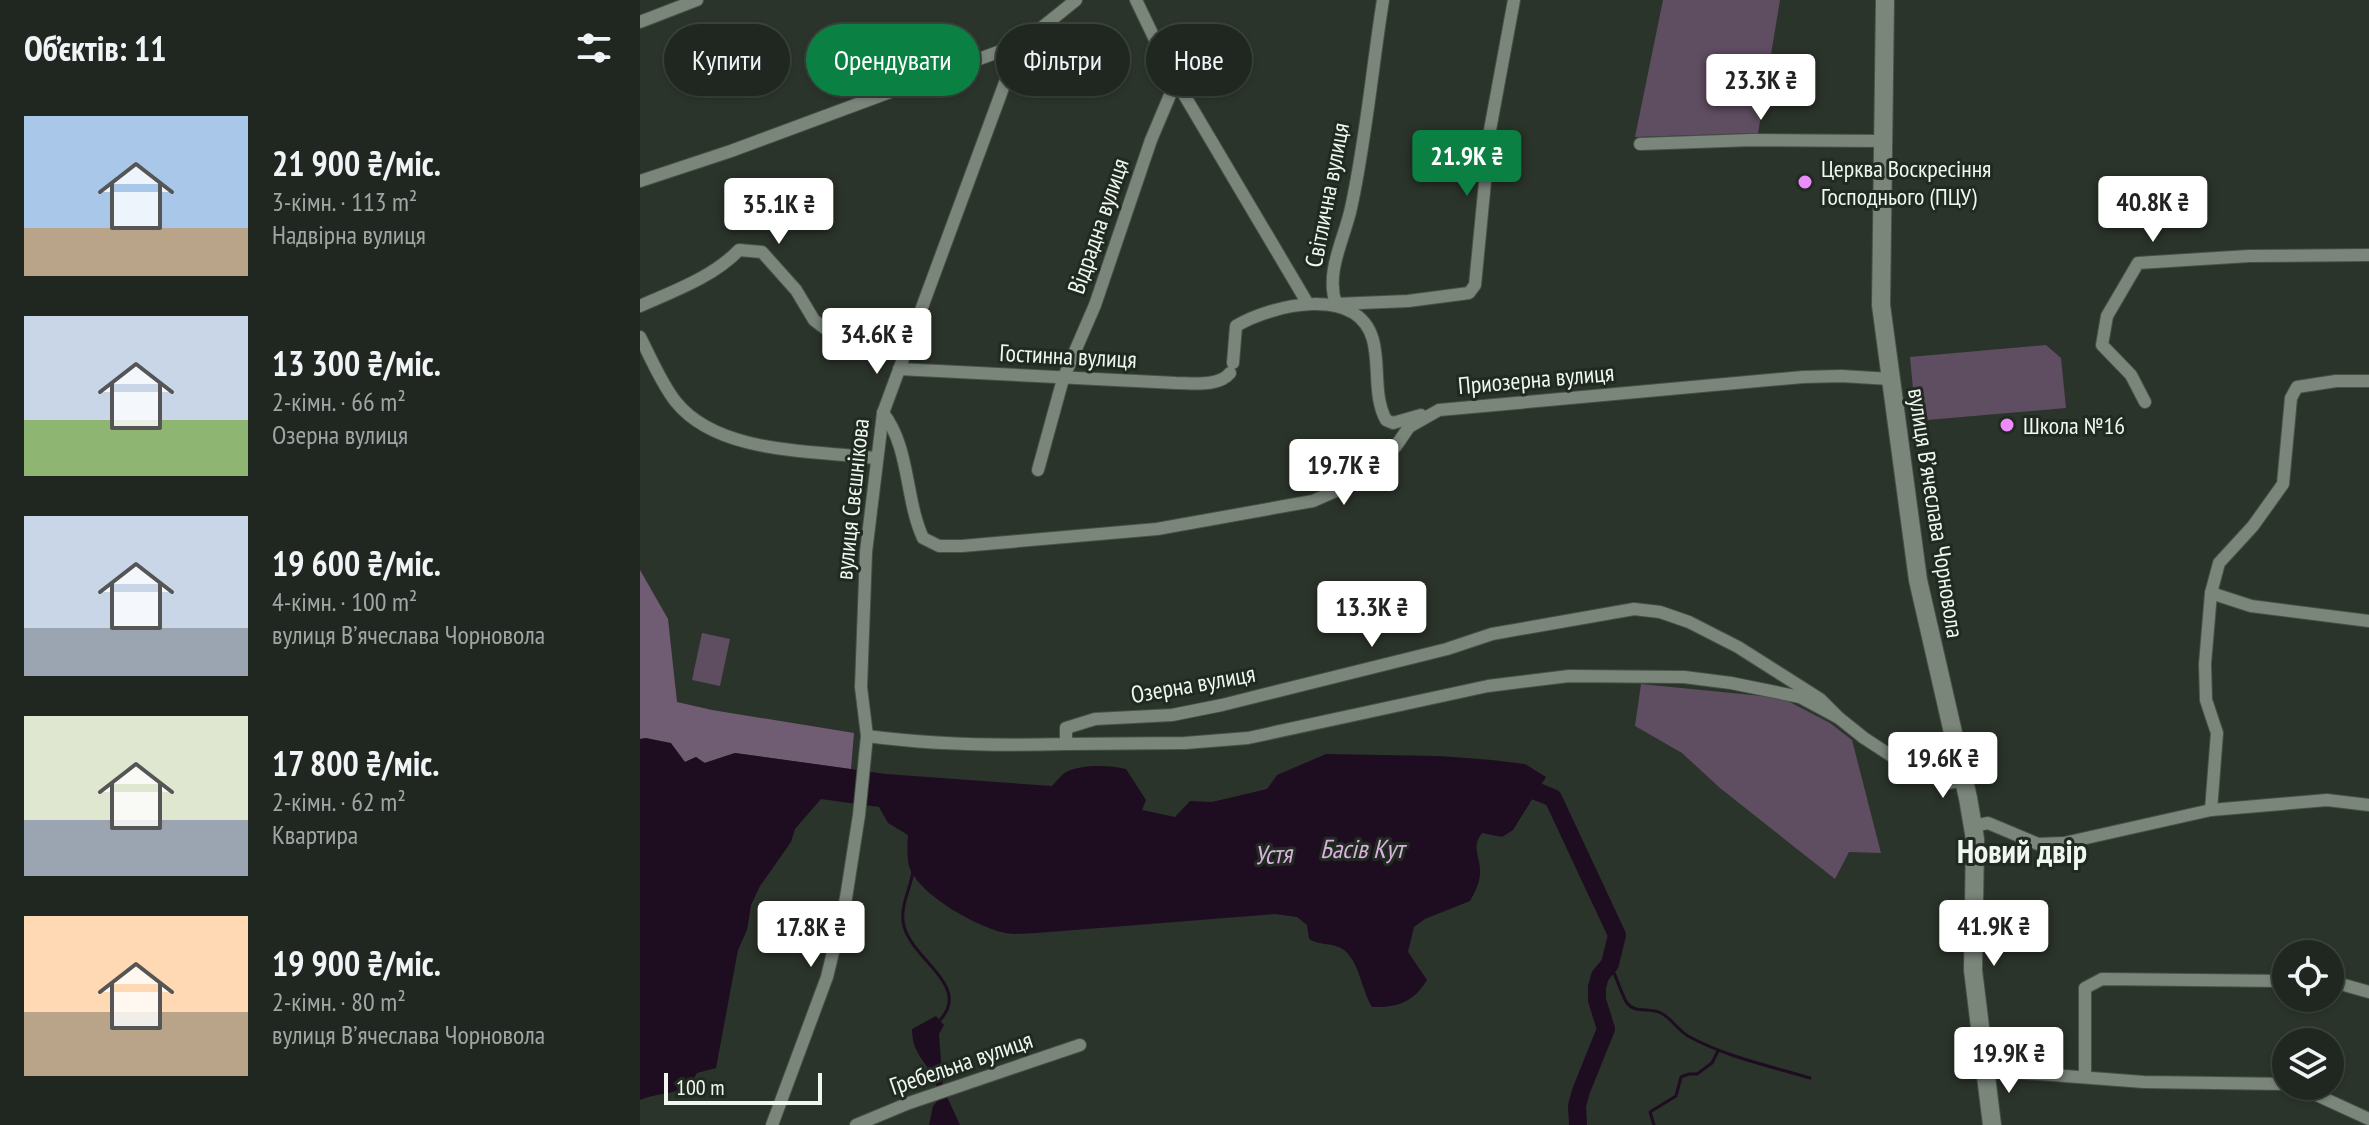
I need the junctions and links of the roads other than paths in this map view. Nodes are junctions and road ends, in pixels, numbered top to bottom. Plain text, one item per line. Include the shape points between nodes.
1 (697, 0) edge
2 (1076, 0) edge
3 (1136, 0) edge
4 (1383, 0) edge
5 (1514, 0) edge
6 (1885, 0) edge
7 (640, 22) edge
8 (1046, 24) edge
9 (1148, 24) edge
10 (996, 53) edge
11 (1000, 96) edge
12 (1170, 96) edge
13 (1184, 96) edge
14 (1883, 141) junction
15 (1640, 144) dead end
16 (640, 181) edge
17 (2369, 255) edge
18 (1308, 304) junction
19 (1336, 304) junction
20 (640, 306) edge
21 (640, 337) edge
22 (903, 355) junction
23 (899, 369) junction
24 (1063, 379) junction
25 (1891, 379) junction
26 (2369, 381) edge
27 (2145, 402) dead end
28 (1439, 410) junction
29 (883, 413) junction
30 (875, 458) junction
31 (1038, 470) dead end
32 (2211, 593) junction
33 (2369, 621) edge
34 (1839, 718) junction
35 (867, 736) junction
36 (1066, 744) junction
37 (1964, 780) junction
38 (2369, 805) edge
39 (2211, 810) junction
40 (1973, 826) junction
41 (2272, 981) edge
42 (2344, 985) edge
43 (2369, 992) edge
44 (1080, 1045) dead end
45 (1984, 1070) junction
46 (2085, 1077) junction
47 (2272, 1084) edge
48 (2328, 1100) edge
49 (2369, 1119) edge
50 (772, 1125) edge
51 (856, 1125) edge
52 (1992, 1125) edge

1 - 7 street
2 - 8 street
3 - 9 street
4 - 19 street, Світлична вулиця via 1351,209 1333,270
5 - 19 street, Гостинна вулиця via 1490,130 1475,285 1469,293
6 - 14 main road, вулиця Вʼячеслава Чорновола
10 - 16 street
11 - 22 street, вулиця Свєшнікова
12 - 24 street, Відрадна вулиця
13 - 18 street
14 - 15 street
14 - 25 main road, вулиця Вʼячеслава Чорновола via 1879,284
17 - 27 street via 2138,263 2107,316 2102,345 2131,375
18 - 19 street, Гостинна вулиця
18 - 24 street, Гостинна вулиця via 1236,326 1226,379
19 - 28 street via 1361,319 1372,337 1379,400 1389,423
20 - 22 street via 699,279 739,250 752,250 762,252 814,320 831,333
21 - 30 street via 677,403 714,430 747,442
22 - 23 street, вулиця Свєшнікова
23 - 24 street, Гостинна вулиця
23 - 29 street, вулиця Свєшнікова
24 - 31 street, Відрадна вулиця
25 - 28 street, Приозерна вулиця via 1803,377
25 - 37 main road, вулиця Вʼячеслава Чорновола via 1918,580
26 - 32 street via 2297,387 2291,398 2283,484 2219,563
28 - 29 street, Приозерна вулиця via 1409,427 1363,479 1313,501 1145,531 939,546 923,538 915,522 893,427
29 - 30 street, вулиця Свєшнікова
30 - 35 street, вулиця Свєшнікова via 862,624
32 - 33 street via 2251,606
32 - 39 street via 2206,700 2217,733
34 - 36 street via 1800,697 1731,683 1569,676 1488,686 1248,738
34 - 36 street, Озерна вулиця via 1820,699 1738,647 1689,622 1634,609 1492,634 1172,715 1095,719 1066,728
34 - 37 street via 1907,766 1948,783
35 - 36 street via 937,744
35 - 50 street, вулиця Свєшнікова via 846,898 827,977
37 - 40 main road, вулиця Вʼячеслава Чорновола
38 - 39 street via 2327,800
39 - 40 street via 2064,843 2038,844 1988,823
40 - 45 main road, вулиця Вʼячеслава Чорновола via 1973,970
41 - 46 street via 2102,979 2085,988
42 - 43 street
44 - 51 street, Гребельна вулиця
45 - 46 street
45 - 52 main road, вулиця Вʼячеслава Чорновола
46 - 47 street
48 - 49 street

